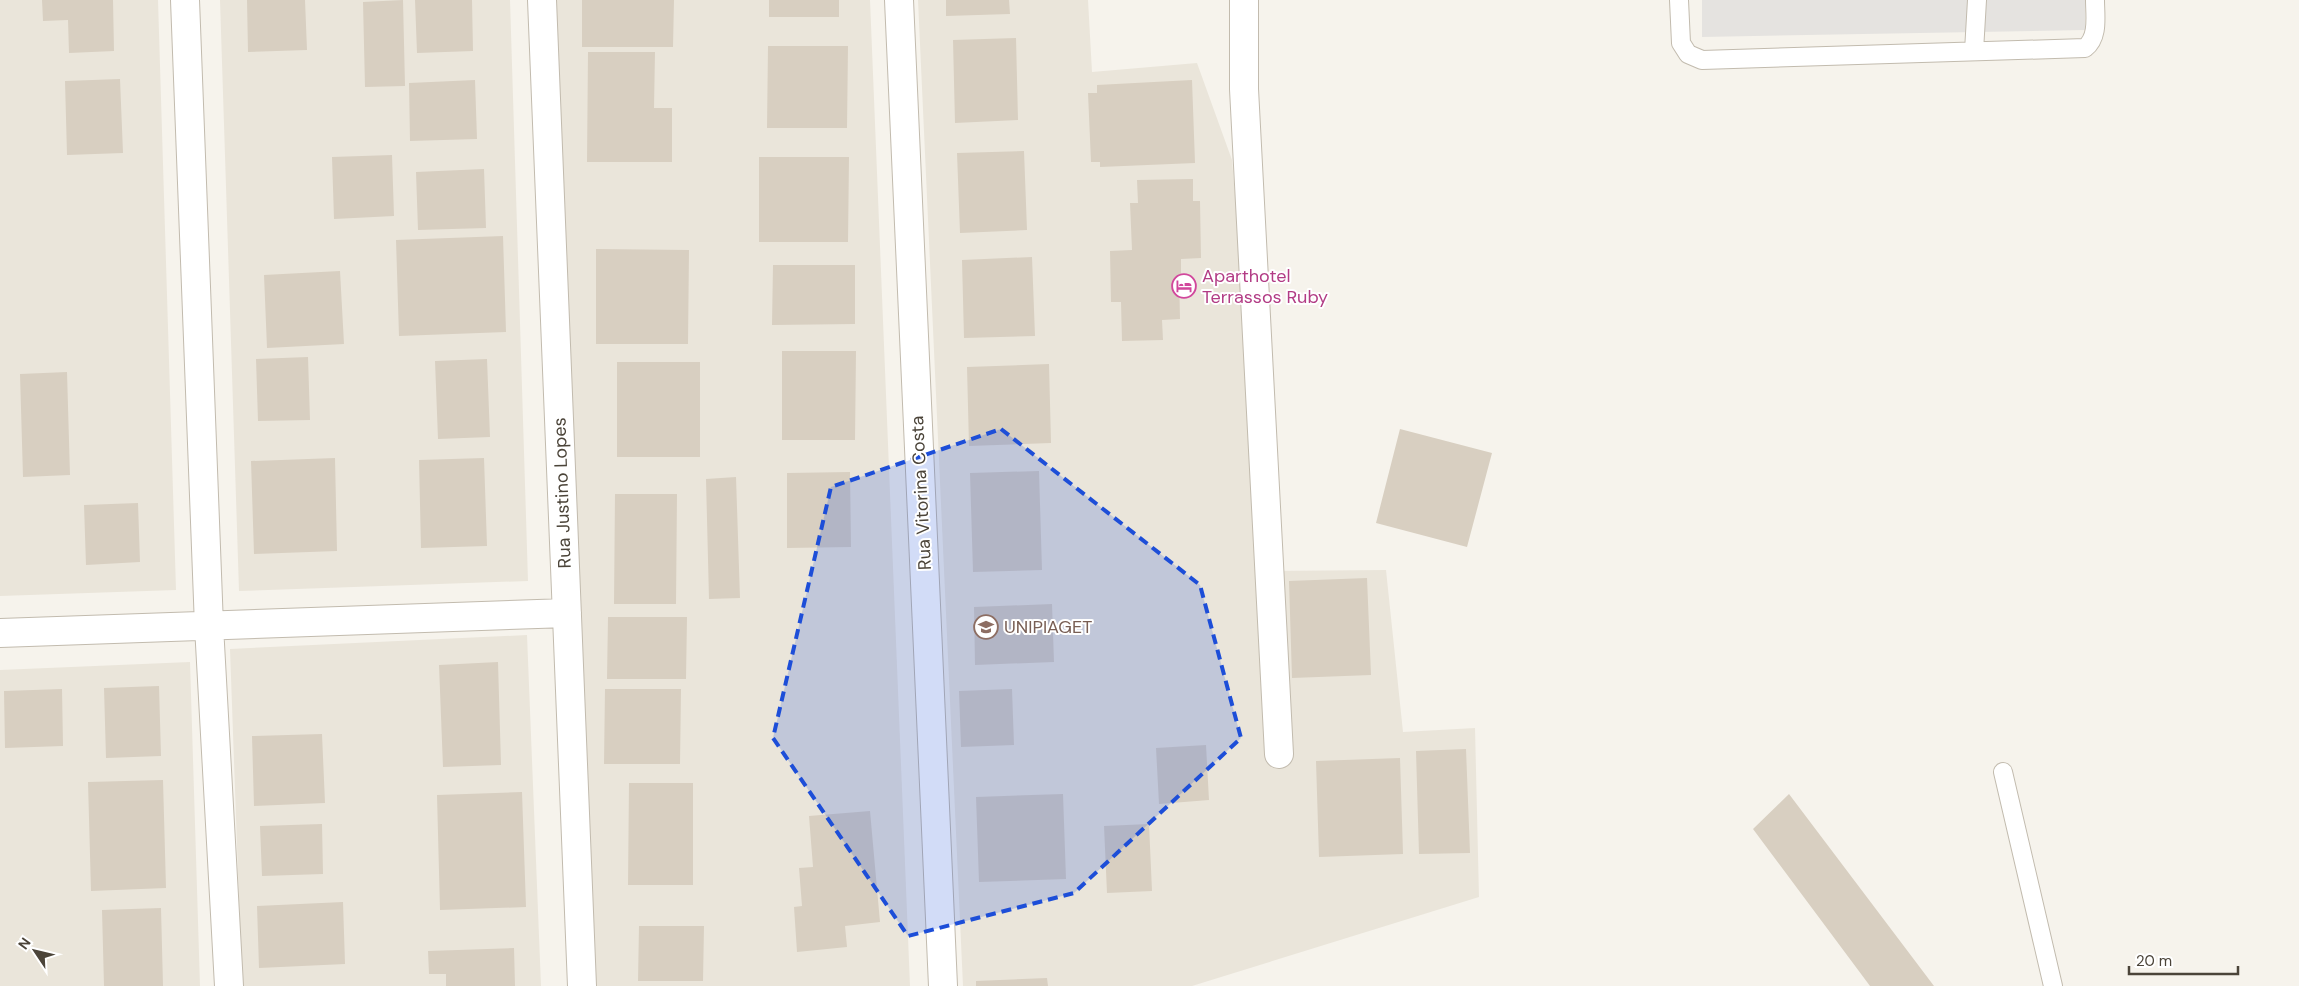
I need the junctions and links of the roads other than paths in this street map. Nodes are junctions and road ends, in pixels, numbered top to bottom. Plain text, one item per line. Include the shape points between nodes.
1 (185, 0) edge
2 (542, 0) edge
3 (899, 0) edge
4 (1244, 0) edge
5 (1679, 0) edge
6 (1976, 0) edge
7 (2095, 0) edge
8 (1974, 51) junction
9 (567, 613) junction
10 (209, 626) junction
11 (0, 632) edge
12 (1279, 754) dead end
13 (2003, 772) dead end
14 (229, 986) edge
15 (582, 986) edge
16 (943, 986) edge
17 (2053, 986) edge

1 - 10 street
2 - 9 street, Rua Justino Lopes
3 - 16 street, Rua Vitorina Costa
4 - 12 street via 1244,89
5 - 8 lane via 1681,43 1688,54 1702,60
6 - 8 lane
7 - 8 lane via 2095,33 2085,48
9 - 10 street
9 - 15 street, Rua Justino Lopes
10 - 11 street
10 - 14 street
13 - 17 lane

